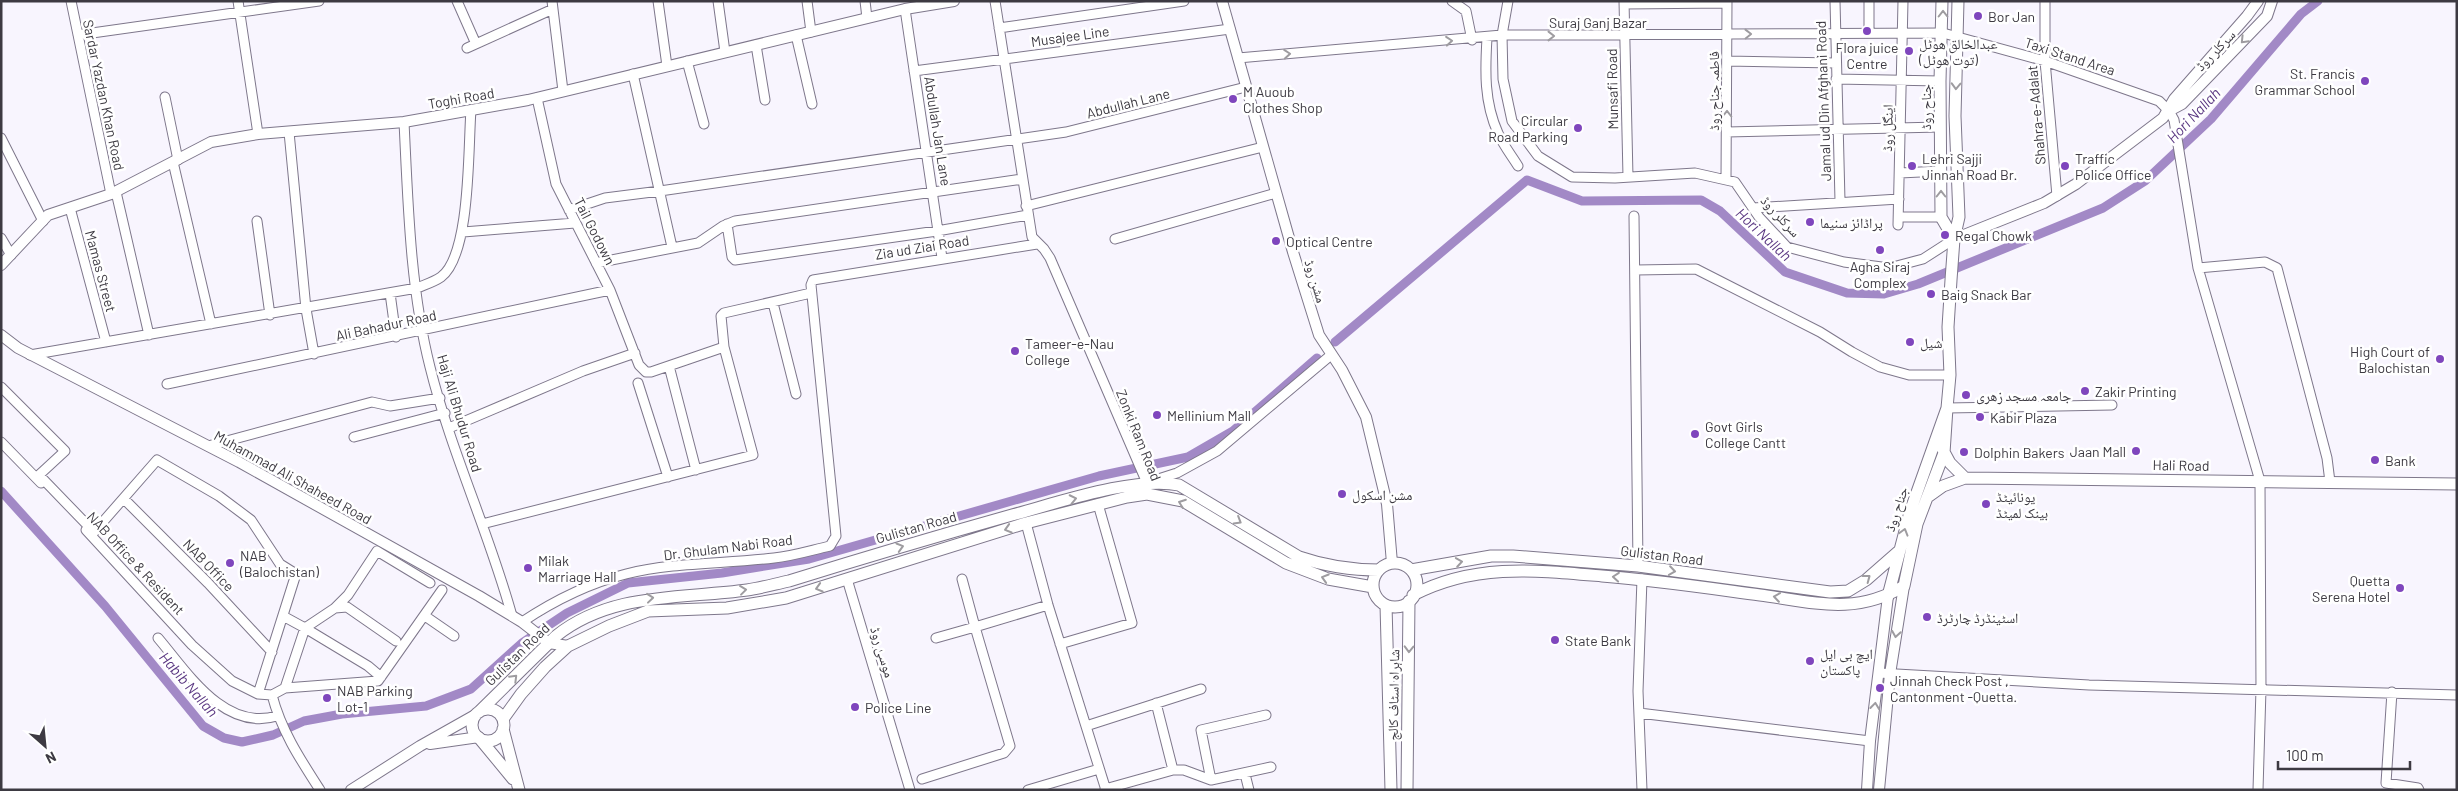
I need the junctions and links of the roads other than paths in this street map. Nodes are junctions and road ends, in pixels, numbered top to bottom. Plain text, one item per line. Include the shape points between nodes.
1 (70, 1) edge
2 (238, 1) edge
3 (319, 1) edge
4 (457, 1) edge
5 (658, 1) edge
6 (718, 1) edge
7 (807, 1) edge
8 (865, 1) edge
9 (954, 1) edge
10 (995, 1) edge
11 (1184, 1) edge
12 (1222, 1) edge
13 (1452, 1) edge
14 (1508, 1) edge
15 (1835, 1) edge
16 (1869, 1) edge
17 (1903, 1) edge
18 (1942, 1) edge
19 (1958, 1) edge
20 (2045, 1) edge
21 (2258, 1) edge
22 (2272, 1) edge
23 (2281, 1) edge
24 (1677, 2) edge
25 (1727, 2) edge
26 (1624, 3) edge
27 (921, 4) edge
28 (552, 5) edge
29 (1466, 6) edge
30 (905, 9) junction
31 (240, 13) junction
32 (2267, 16) junction
33 (867, 18) junction
34 (999, 28) junction
35 (1230, 29) junction
36 (811, 32) junction
37 (1903, 32) junction
38 (1835, 33) junction
39 (1869, 33) junction
40 (1943, 33) junction
41 (78, 35) junction
42 (796, 35) junction
43 (1502, 35) junction
44 (1727, 35) junction
45 (1625, 36) junction
46 (1958, 37) junction
47 (1487, 38) junction
48 (1472, 40) junction
49 (476, 44) junction
50 (756, 45) junction
51 (467, 48) dead end
52 (725, 52) junction
53 (1238, 58) junction
54 (1004, 59) junction
55 (687, 61) junction
56 (1727, 61) junction
57 (2044, 61) junction
58 (1836, 62) junction
59 (667, 66) junction
60 (914, 71) junction
61 (633, 74) junction
62 (1836, 79) junction
63 (1902, 81) junction
64 (1940, 81) junction
65 (1246, 88) junction
66 (563, 91) junction
67 (165, 97) dead end
68 (536, 98) junction
69 (765, 100) dead end
70 (812, 104) dead end
71 (471, 110) junction
72 (2169, 111) junction
73 (404, 122) junction
74 (704, 124) dead end
75 (1940, 127) junction
76 (1901, 128) junction
77 (1838, 129) junction
78 (289, 132) junction
79 (1726, 132) junction
80 (258, 134) junction
81 (1, 138) edge
82 (1015, 140) junction
83 (1263, 147) junction
84 (927, 153) junction
85 (175, 161) junction
86 (1518, 166) dead end
87 (1941, 171) junction
88 (1900, 173) junction
89 (1628, 177) junction
90 (1022, 179) junction
91 (1726, 180) junction
92 (660, 192) junction
93 (114, 193) junction
94 (933, 193) junction
95 (1276, 193) junction
96 (2057, 196) junction
97 (1899, 199) junction
98 (1840, 201) junction
99 (70, 208) junction
100 (1753, 208) junction
101 (569, 210) junction
102 (1027, 211) junction
103 (1634, 216) dead end
104 (1941, 217) junction
105 (43, 221) junction
106 (257, 221) dead end
107 (576, 223) junction
108 (727, 224) junction
109 (463, 232) junction
110 (937, 232) junction
111 (1, 238) edge
112 (1115, 239) dead end
113 (1954, 239) junction
114 (1041, 246) junction
115 (672, 247) junction
116 (11, 255) junction
117 (942, 258) junction
118 (596, 263) junction
119 (1, 265) edge
120 (2198, 268) junction
121 (1636, 270) junction
122 (812, 280) joint
123 (417, 288) junction
124 (610, 290) junction
125 (390, 293) junction
126 (811, 293) junction
127 (773, 303) junction
128 (306, 309) junction
129 (270, 315) junction
130 (211, 324) junction
131 (423, 331) junction
132 (1, 335) edge
133 (149, 335) junction
134 (396, 337) junction
135 (106, 342) junction
136 (724, 346) junction
137 (635, 353) junction
138 (314, 354) junction
139 (30, 355) junction
140 (1331, 356) junction
141 (669, 366) junction
142 (1950, 375) junction
143 (638, 383) dead end
144 (167, 384) dead end
145 (1, 388) edge
146 (796, 394) dead end
147 (440, 398) junction
148 (2112, 405) dead end
149 (1947, 408) junction
150 (444, 413) junction
151 (449, 428) junction
152 (1937, 435) junction
153 (354, 437) dead end
154 (1, 442) edge
155 (208, 446) junction
156 (1944, 453) junction
157 (696, 470) junction
158 (668, 477) junction
159 (1965, 478) junction
160 (2260, 481) junction
161 (2330, 482) junction
162 (1145, 483) junction
163 (2457, 484) edge
164 (1928, 497) junction
165 (124, 499) junction
166 (1098, 504) junction
167 (1912, 506) junction
168 (1026, 523) junction
169 (482, 524) junction
170 (953, 532) junction
171 (957, 544) junction
172 (1898, 552) junction
173 (1392, 563) junction
174 (1638, 566) junction
175 (1378, 570) junction
176 (1411, 570) junction
177 (847, 579) junction
178 (962, 579) dead end
179 (1642, 579) junction
180 (430, 583) dead end
181 (1904, 586) junction
182 (1373, 587) junction
183 (442, 590) dead end
184 (1888, 596) junction
185 (1411, 598) junction
186 (1048, 605) junction
187 (1386, 605) junction
188 (335, 608) junction
189 (283, 616) junction
190 (425, 616) junction
191 (512, 616) junction
192 (526, 625) junction
193 (975, 627) junction
194 (305, 628) junction
195 (454, 636) dead end
196 (158, 638) dead end
197 (936, 638) dead end
198 (396, 641) dead end
199 (547, 641) junction
200 (1060, 644) junction
201 (568, 646) junction
202 (272, 652) junction
203 (1879, 673) junction
204 (1890, 674) junction
205 (381, 677) junction
206 (285, 688) junction
207 (1201, 689) dead end
208 (2261, 689) junction
209 (2392, 692) junction
210 (258, 694) junction
211 (272, 695) junction
212 (2457, 695) edge
213 (1156, 703) junction
214 (1639, 713) junction
215 (477, 714) junction
216 (1266, 715) dead end
217 (277, 716) junction
218 (503, 724) junction
219 (1086, 726) junction
220 (480, 738) junction
221 (1870, 741) junction
222 (420, 746) junction
223 (1271, 768) dead end
224 (1099, 769) junction
225 (1173, 770) junction
226 (1245, 774) junction
227 (922, 779) dead end
228 (1211, 780) junction
229 (517, 786) edge
230 (1105, 789) edge
231 (320, 790) edge
232 (351, 790) edge
233 (910, 790) edge
234 (1028, 790) edge
235 (1249, 790) edge
236 (1391, 790) edge
237 (1407, 790) edge
238 (1642, 790) edge
239 (1867, 790) edge
240 (1879, 790) edge
241 (2258, 790) edge
242 (2419, 790) edge

1 - 41 street, Sardar Yazdan Khan Road
2 - 31 street
3 - 31 street
4 - 49 street
5 - 59 street
6 - 52 street
7 - 36 street
8 - 33 street
9 - 27 street, Toghi Road
10 - 34 street, Zonki Ram Road
11 - 34 street
12 - 35 street, مشن روڈ
13 - 29 street
14 - 43 street, سرکلر روڈ
15 - 38 street, Jamal ud Din Afghani Road
16 - 39 street
17 - 37 street, اینگل روڈ
40 -> 18 main road, جناح روڈ
19 - 46 main road, جناح روڈ
20 - 57 street, Shahra-e-Adalat
21 - 72 street, سرکلر روڈ via 2174,100
22 - 32 street, سرکلر روڈ
23 - 32 street
24 - 25 street
24 - 26 street
25 - 44 street, فاطمہ جناح روڈ
26 - 45 street, Munsafi Road
27 - 30 street, Toghi Road
28 - 49 street
28 - 66 street
29 - 48 street
30 - 33 street, Toghi Road
30 - 60 street, Abdullah Jan Lane
31 - 41 street
31 - 80 street
32 -> 72 street, سرکلر روڈ via 2182,104
33 - 36 street, Toghi Road
34 - 54 street, Zonki Ram Road
35 - 53 street, مشن روڈ
35 - 54 street, Musajee Line
36 - 42 street, Toghi Road
37 - 39 street, Suraj Ganj Bazar
37 - 40 street, Suraj Ganj Bazar
37 - 63 street, اینگل روڈ
38 - 39 street, Suraj Ganj Bazar
44 -> 38 street, Suraj Ganj Bazar
38 - 58 street, Jamal ud Din Afghani Road
40 - 46 street, Suraj Ganj Bazar
40 - 64 main road, جناح روڈ
41 - 93 street, Sardar Yazdan Khan Road
42 - 50 street, Toghi Road
42 - 70 street
43 -> 45 street, Suraj Ganj Bazar
43 - 47 street, Suraj Ganj Bazar
43 - 89 street, سرکلر روڈ via 1503,79 1512,121 1538,156 1572,177
44 - 45 street, Suraj Ganj Bazar
44 - 56 street, فاطمہ جناح روڈ
45 - 89 street, Munsafi Road
46 - 57 street, Taxi Stand Area
46 -> 113 main road, جناح روڈ via 1955,116 1959,217
47 - 48 street, Suraj Ganj Bazar
47 - 86 street via 1484,78 1487,100 1498,133
53 -> 48 street, Suraj Ganj Bazar
49 - 51 street
50 - 52 street, Toghi Road
50 - 69 street
52 - 55 street, Toghi Road
53 - 65 street, مشن روڈ
54 - 60 street, Musajee Line
54 - 82 street, Zonki Ram Road
55 - 59 street, Toghi Road
55 - 74 street
56 - 58 street
79 -> 56 street, فاطمہ جناح روڈ
57 - 72 street, Taxi Stand Area via 2159,101
57 - 96 street, Shahra-e-Adalat
58 - 62 street, Jamal ud Din Afghani Road
59 - 61 street, Toghi Road
60 - 84 street, Abdullah Jan Lane
61 - 66 street, Toghi Road
61 - 92 street
62 - 63 street
62 - 77 street, Jamal ud Din Afghani Road
63 - 64 street
63 - 76 street, اینگل روڈ
64 - 75 main road, جناح روڈ
65 - 82 street, Abdullah Lane via 1066,132
65 - 83 street, مشن روڈ
66 - 68 street, Toghi Road
67 - 85 street
68 - 71 street, Toghi Road
68 - 101 street, Tail Godown via 556,184
71 - 73 street, Toghi Road
71 - 109 street
72 - 96 street, سرکلر روڈ
72 - 120 street via 2174,120
73 - 78 street, Toghi Road
73 - 123 street, Haji Ali Bhudur Road via 408,213
75 - 76 street
75 - 87 main road, جناح روڈ
76 - 77 street
76 - 88 street, اینگل روڈ
77 - 79 street
77 - 98 street, Jamal ud Din Afghani Road
78 - 80 street, Toghi Road
78 - 128 street
79 - 91 street, فاطمہ جناح روڈ
80 - 85 street, Toghi Road via 211,142
81 - 105 street
82 - 84 street, Abdullah Lane
82 - 90 street, Zonki Ram Road
83 - 95 street, مشن روڈ
83 - 102 street
84 - 92 street, Abdullah Lane
84 - 94 street, Abdullah Jan Lane
85 - 93 street, Toghi Road
85 - 130 street
87 - 88 street
104 -> 87 main road, جناح روڈ
88 - 97 street, اینگل روڈ
89 - 91 street, سرکلر روڈ via 1695,173
90 - 94 street
90 - 102 street, Zonki Ram Road
91 - 100 street, سرکلر روڈ via 1736,182
92 - 101 street, Abdullah Lane via 611,196
92 - 115 street
93 - 99 street, Toghi Road
93 - 133 street, Sardar Yazdan Khan Road
94 - 108 street
94 - 110 street, Abdullah Jan Lane
95 - 112 street
95 - 140 street, مشن روڈ via 1318,335
96 - 113 street, سرکلر روڈ
97 - 98 street
97 - 104 street, اینگل روڈ via 1898,221
98 - 100 street
99 - 105 street, Toghi Road via 48,215
99 - 135 street, Mamas Street
100 - 113 street, سرکلر روڈ via 1787,248 1844,262 1889,268 1923,259
101 - 107 street, Tail Godown
102 - 110 street
102 - 114 street, Zonki Ram Road via 1032,238
103 - 121 street
104 - 113 main road
105 - 116 street, Toghi Road
106 - 129 street
107 - 109 street
107 - 118 street, Tail Godown
108 - 110 street via 735,260
108 - 115 street via 698,243
109 - 123 street via 455,260 442,277
110 - 117 street, Abdullah Jan Lane
111 - 116 street
113 - 142 main road, جناح روڈ via 1948,327
114 - 117 street, Zia ud Ziai Road
114 - 162 street, Zonki Ram Road via 1050,258
115 - 118 street
116 - 119 street, Toghi Road
117 - 122 street, Zia ud Ziai Road
118 - 124 street, Tail Godown
120 - 160 street
120 - 161 street via 2265,262 2277,268 2327,458
121 - 142 street via 1696,269 1820,332 1880,367 1909,375
121 - 174 street
122 - 126 street, Dr. Ghulam Nabi Road
123 - 125 street
123 - 131 street, Haji Ali Bhudur Road
124 - 131 street, Ali Bahadur Road
124 - 137 street, Tail Godown
125 - 128 street
125 - 134 street
126 - 127 street
126 - 192 street, Dr. Ghulam Nabi Road via 834,542 830,546 776,558 680,566 623,575 540,609
127 - 136 street via 724,313 721,316
127 - 146 street
128 - 129 street
128 - 138 street
129 - 130 street
130 - 133 street
131 - 134 street, Ali Bahadur Road
131 - 147 street, Haji Ali Bhudur Road
132 - 139 street, Muhammad Ali Shaheed Road
133 - 135 street
134 - 138 street, Ali Bahadur Road
135 - 139 street
136 - 141 street
136 - 157 street via 753,455
137 - 141 street, Tail Godown via 639,365 646,372
137 - 151 street via 583,371
138 - 144 street, Ali Bahadur Road
139 - 155 street, Muhammad Ali Shaheed Road
140 - 162 street via 1217,451 1177,473
140 - 173 street, مشن روڈ via 1358,397 1366,417 1387,504
141 - 157 street
142 - 149 main road, جناح روڈ
143 - 158 street
145 - 165 street, NAB Office & Resident via 65,452 39,475 94,532
147 - 150 street, Haji Ali Bhudur Road
147 - 155 street via 390,406 372,402
148 - 149 street
149 - 152 main road, جناح روڈ
149 - 156 main road, جناح روڈ
150 - 151 street, Haji Ali Bhudur Road
150 - 153 street
151 - 169 street, Haji Ali Bhudur Road
152 - 156 main road
152 - 167 main road, جناح روڈ
154 - 210 street, NAB Office & Resident via 192,645 232,681
155 - 191 street, Muhammad Ali Shaheed Road
156 - 159 main road
156 - 164 main road, جناح روڈ
157 - 158 street
158 - 169 street
159 - 160 main road, Hali Road
159 - 164 main road, Hali Road
160 - 161 main road, Hali Road
160 - 208 street
161 - 163 main road, Hali Road
162 - 166 main road, Gulistan Road
170 -> 162 main road, Gulistan Road via 1064,501
162 -> 175 main road, Gulistan Road via 1164,482 1179,486 1299,557 1358,570
182 -> 162 main road, Gulistan Road via 1328,579 1286,563
164 - 167 main road, Hali Road
164 - 181 main road, جناح روڈ via 1917,524
165 - 189 street, NAB Office & Resident via 157,460 233,505 251,520 280,564 296,574
165 - 202 street, NAB Office
166 - 168 main road, Gulistan Road
166 - 200 street via 1132,623
172 -> 167 main road, جناح روڈ
168 -> 171 main road, Gulistan Road
168 - 186 street
169 - 191 street, Haji Ali Bhudur Road
170 - 171 main road
199 -> 170 main road, Gulistan Road via 564,629 620,604 645,598 749,590
171 - 177 main road, Gulistan Road
174 -> 172 main road, Gulistan Road via 1830,592 1848,591
172 - 184 main road, جناح روڈ
173 - 175 main road
173 - 176 main road
176 -> 174 main road, Gulistan Road via 1491,556
175 - 182 main road
176 - 185 main road via 1416,582
177 -> 201 main road, Gulistan Road via 786,598 726,608 648,611
177 - 233 street, موسیٰ روڈ
178 - 193 street
184 -> 179 main road, Gulistan Road via 1844,606
179 -> 185 main road, Gulistan Road via 1534,569 1500,570 1464,575 1431,586
179 - 214 street
180 - 188 street via 377,551 348,595
181 - 184 main road, Gulistan Road
181 -> 204 street, جناح روڈ
182 - 187 main road via 1377,598
183 - 190 street
184 - 203 street, جناح روڈ
185 - 187 main road via 1398,606
185 -> 237 main road, شاہراہ اسٹاف کالج
186 - 193 street
186 - 200 street
187 - 236 main road, شاہراہ اسٹاف کالج
188 - 194 street
188 - 198 street via 347,608
189 - 194 street
189 - 202 street, NAB Office & Resident
190 - 195 street
190 - 205 street
191 - 192 street, Muhammad Ali Shaheed Road
192 - 199 street, Muhammad Ali Shaheed Road
193 - 197 street
193 - 227 street via 1010,746 1004,753
194 - 205 street
194 - 206 street
196 - 217 street via 211,699 236,714 265,719
199 - 201 street, Muhammad Ali Shaheed Road
215 -> 199 main road, Gulistan Road
200 - 219 street
201 - 218 main road, Gulistan Road via 521,694
202 - 210 street, NAB Office & Resident
203 - 204 street
221 -> 203 street, جناح روڈ
204 - 208 street via 2089,685
204 - 240 street, جناح روڈ
205 - 206 street via 378,681
206 - 211 street
207 - 213 street
208 - 209 street
208 - 241 street
209 - 212 street
209 - 242 street via 2386,783
210 - 211 street, NAB Office & Resident
211 - 217 street
213 - 219 street
213 - 225 street
214 - 221 street
214 - 238 street
215 - 218 main road via 493,710
215 - 220 main road via 473,729
215 - 222 street, Gulistan Road
216 - 228 street via 1201,730
217 - 231 street via 294,751
218 - 220 main road via 494,739
218 - 229 main road
219 - 224 street
220 - 222 street, Gulistan Road
220 - 229 main road
221 - 239 street, جناح روڈ
222 - 232 street, Gulistan Road
223 - 226 street
224 - 230 street
224 - 234 street
225 - 228 street via 1184,770
225 - 230 street
226 - 228 street
226 - 235 street

